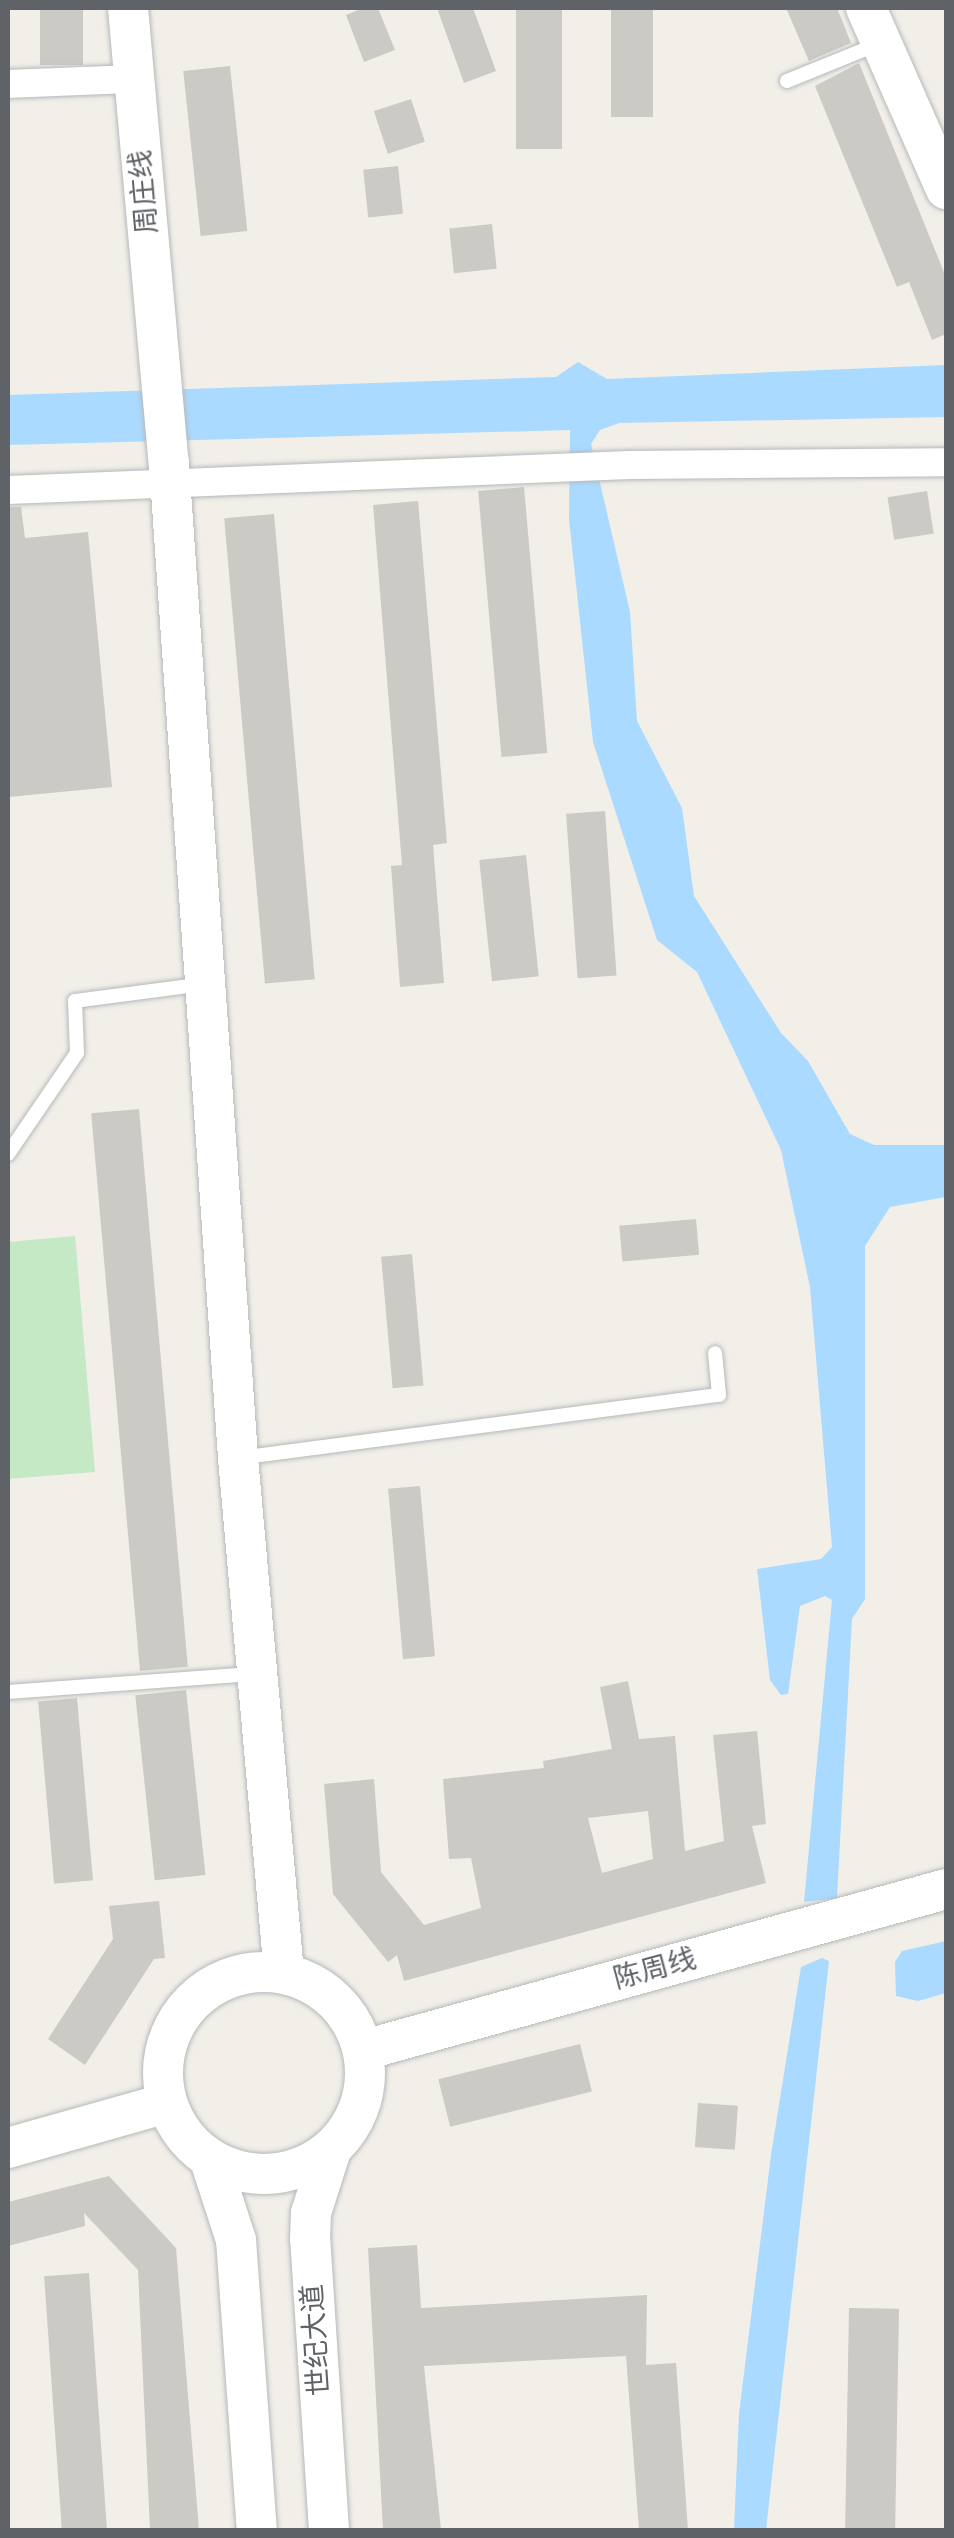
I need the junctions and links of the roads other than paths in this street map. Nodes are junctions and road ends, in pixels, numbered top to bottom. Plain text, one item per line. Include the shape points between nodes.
1 (128, 8) edge
2 (874, 25) edge
3 (134, 79) junction
4 (787, 82) dead end
5 (8, 84) edge
6 (946, 189) edge
7 (946, 462) edge
8 (170, 474) junction
9 (8, 490) edge
10 (205, 984) junction
11 (8, 1154) edge
12 (715, 1353) dead end
13 (238, 1458) junction
14 (255, 1674) junction
15 (8, 1692) edge
16 (946, 1890) edge
17 (284, 1973) junction
18 (364, 2050) junction
19 (167, 2103) junction
20 (8, 2148) edge
21 (330, 2152) junction
22 (210, 2160) junction
23 (256, 2530) edge
24 (328, 2530) edge

1 - 3 main road, 周庄线
2 - 4 lane
2 - 6 main road
3 - 5 street
3 - 8 main road, 周庄线
7 - 8 street
8 - 9 street
8 - 10 main road, 周庄线
10 - 11 lane via 75,1001 76,1053
10 - 13 main road, 周庄线
12 - 13 lane via 719,1394
13 - 14 main road, 周庄线
14 - 15 lane
14 - 17 main road, 周庄线
16 - 18 main road, 陈周线
17 - 18 main road via 320,1988 348,2014
17 - 19 main road via 249,1972 216,1983 188,2005 170,2034 163,2068
18 - 21 main road via 360,2106
19 - 20 main road
19 - 22 main road via 183,2135
21 - 22 main road via 278,2173 250,2175
21 - 24 main road, 世纪大道 via 310,2214
22 - 23 main road via 236,2240

